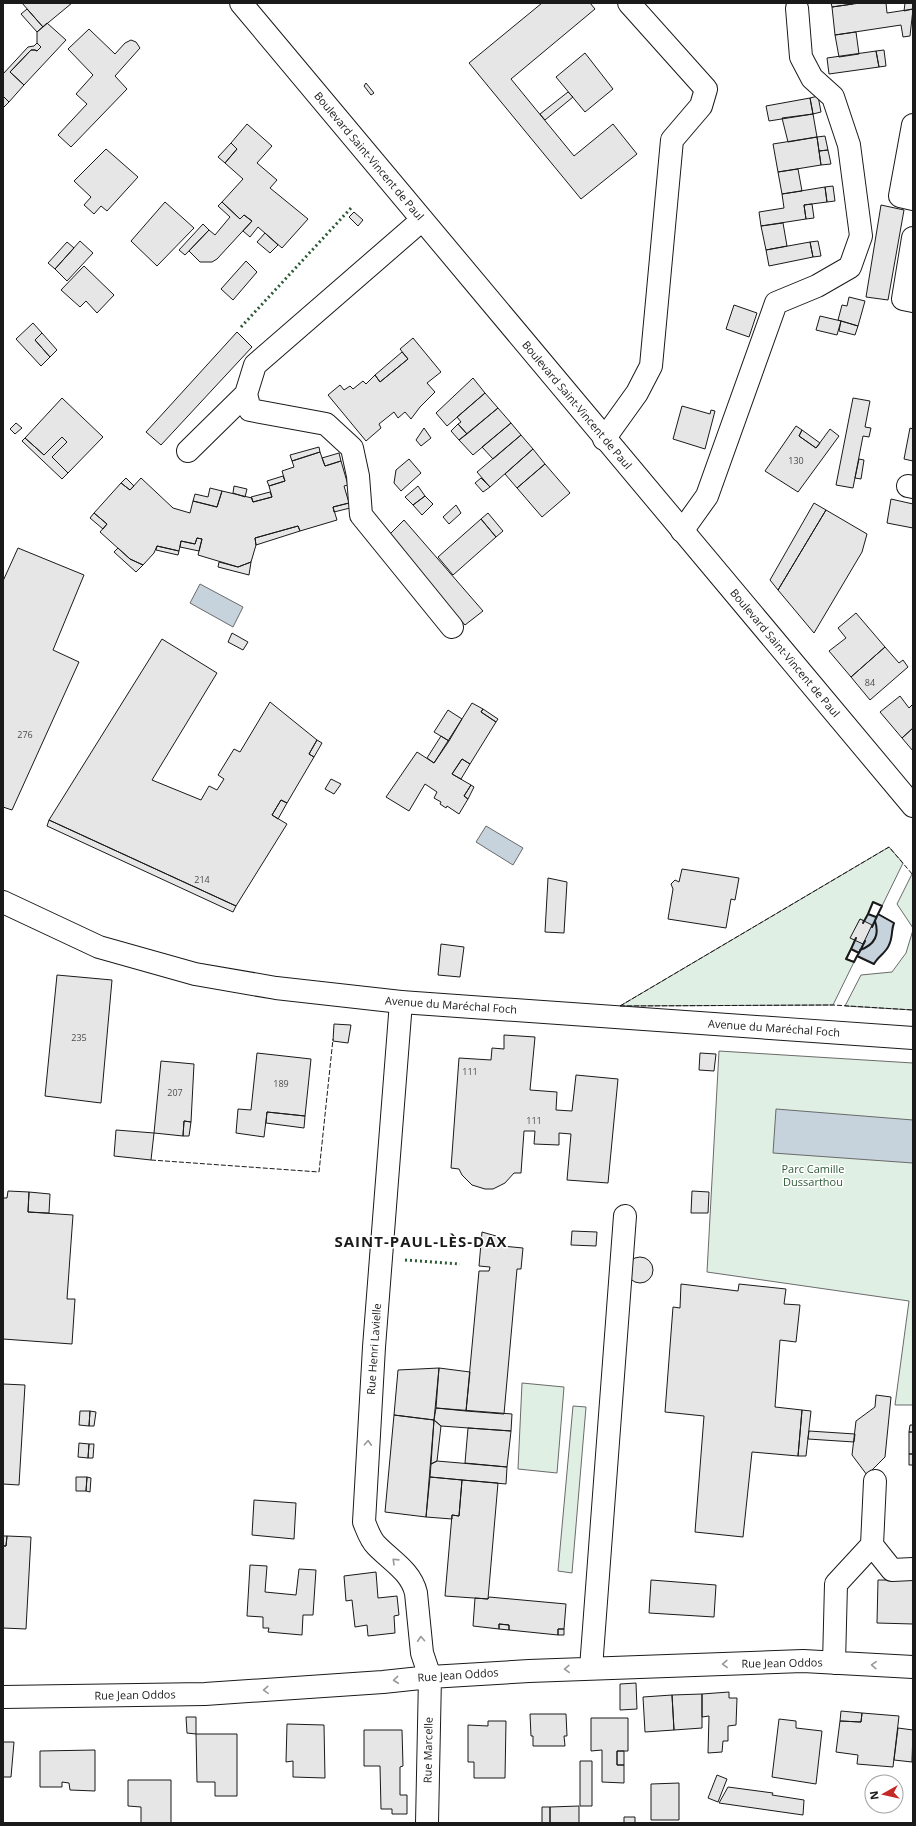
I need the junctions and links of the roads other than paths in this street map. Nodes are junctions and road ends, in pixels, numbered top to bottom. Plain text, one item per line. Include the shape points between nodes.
1 (241, 3) edge
2 (629, 3) edge
3 (797, 8) dead end
4 (913, 125) edge
5 (913, 199) edge
6 (422, 220) junction
7 (913, 238) edge
8 (913, 301) edge
9 (246, 394) junction
10 (604, 439) junction
11 (188, 451) dead end
12 (682, 531) junction
13 (452, 627) dead end
14 (913, 806) edge
15 (3, 902) edge
16 (401, 1002) junction
17 (913, 1038) edge
18 (625, 1216) dead end
19 (875, 1481) dead end
20 (872, 1545) junction
21 (913, 1570) edge
22 (834, 1663) junction
23 (913, 1667) edge
24 (591, 1668) junction
25 (430, 1677) junction
26 (3, 1697) edge
27 (427, 1823) edge

1 - 6 street, Boulevard Saint-Vincent de Paul
2 - 10 street via 706,89 701,106 672,140 650,366 637,393
3 - 12 street via 801,57 812,78 833,97 849,145 860,236 850,266 817,286 776,303 707,496
4 - 5 street via 900,196
6 - 9 street via 255,365
6 - 10 street, Boulevard Saint-Vincent de Paul
7 - 8 street via 903,299
9 - 11 street
9 - 13 street via 250,410 326,424 352,448 358,476 361,516
10 - 12 street, Boulevard Saint-Vincent de Paul
12 - 14 street, Boulevard Saint-Vincent de Paul
15 - 16 street, Avenue du Maréchal Foch via 99,947 188,972 276,988
16 - 17 street, Avenue du Maréchal Foch
25 -> 16 street, Rue Henri Lavielle via 422,1653 414,1584 397,1563 375,1544 364,1522 374,1347
18 - 24 street
19 - 20 street
20 - 21 street via 892,1570
20 - 22 street via 836,1584
23 -> 22 street, Rue Jean Oddos
22 -> 24 street, Rue Jean Oddos via 803,1661
24 -> 25 street, Rue Jean Oddos
25 -> 26 street, Rue Jean Oddos via 205,1694
25 - 27 street, Rue Marcelle

